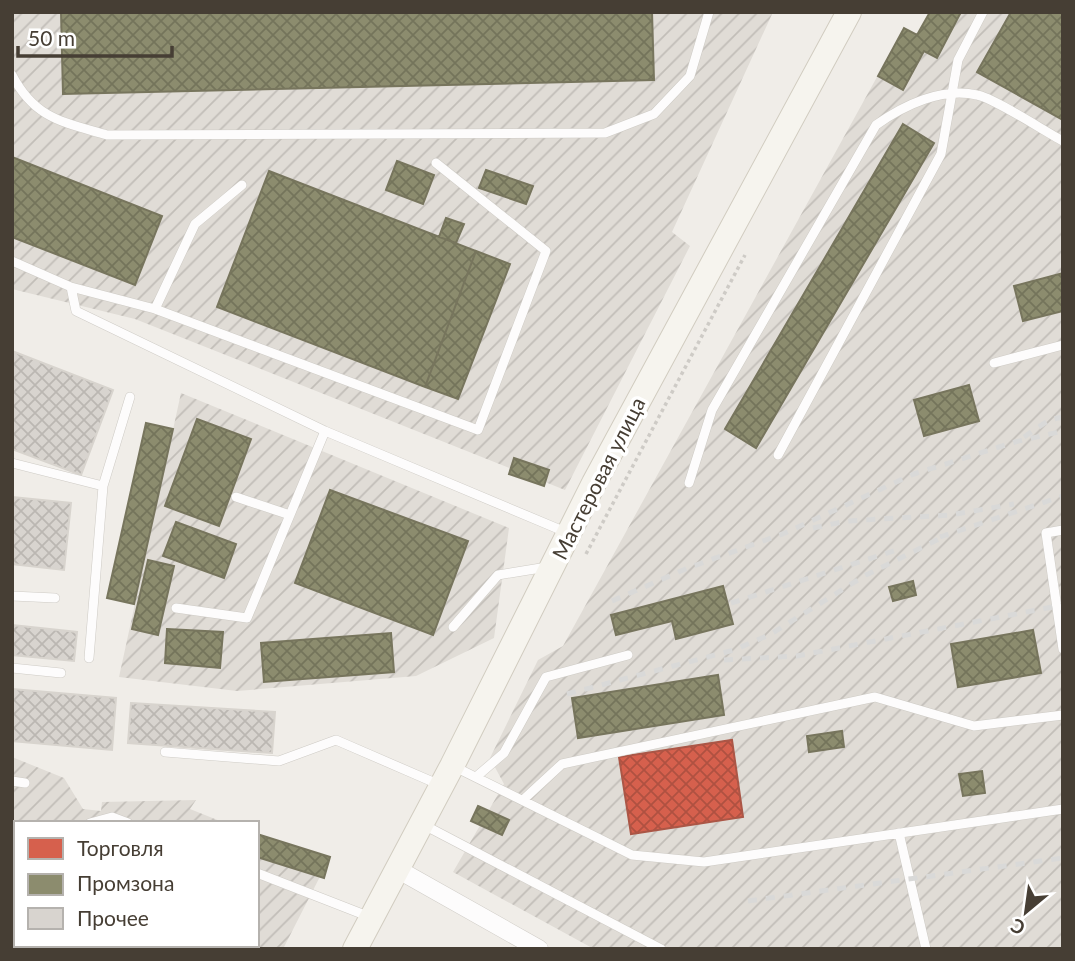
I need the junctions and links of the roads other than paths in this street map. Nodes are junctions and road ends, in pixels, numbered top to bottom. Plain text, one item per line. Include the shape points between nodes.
1 (709, 12) edge
2 (849, 12) edge
3 (983, 12) edge
4 (12, 75) edge
5 (951, 94) junction
6 (1063, 141) edge
7 (436, 163) dead end
8 (242, 186) dead end
9 (12, 261) edge
10 (71, 287) junction
11 (155, 309) junction
12 (1063, 345) edge
13 (994, 363) dead end
14 (130, 397) dead end
15 (325, 431) junction
16 (778, 455) dead end
17 (12, 463) edge
18 (689, 483) dead end
19 (103, 486) junction
20 (236, 496) dead end
21 (290, 516) junction
22 (1063, 530) edge
23 (569, 533) junction
24 (552, 566) junction
25 (12, 596) edge
26 (55, 598) dead end
27 (176, 608) dead end
28 (453, 627) dead end
29 (1063, 649) edge
30 (628, 654) dead end
31 (89, 658) dead end
32 (12, 668) edge
33 (61, 673) dead end
34 (1063, 715) edge
35 (165, 752) dead end
36 (447, 776) junction
37 (476, 776) junction
38 (12, 781) edge
39 (25, 782) dead end
40 (524, 799) junction
41 (1063, 809) edge
42 (97, 821) edge
43 (123, 821) edge
44 (421, 824) junction
45 (899, 833) junction
46 (397, 869) junction
47 (259, 874) edge
48 (371, 918) junction
49 (355, 949) edge
50 (539, 949) edge
51 (662, 949) edge
52 (926, 949) edge

1 - 4 lane via 690,76 654,114 605,133 107,135 51,119 21,91
2 - 23 main road, Мастеровая улица
3 - 5 lane via 958,60
5 - 6 lane via 979,94
5 - 16 lane via 941,154
5 - 18 lane via 903,106 876,125 712,410
7 - 11 lane via 546,251 478,430
8 - 11 lane via 195,224
9 - 10 lane
10 - 11 lane
10 - 15 lane via 76,311
12 - 13 lane
14 - 19 lane
15 - 21 lane
15 - 23 lane
17 - 19 lane
19 - 31 lane
20 - 21 lane
21 - 27 lane via 247,618
22 - 29 lane via 1046,533
23 - 24 main road, Мастеровая улица
24 - 28 lane via 498,575
24 - 36 main road, Мастеровая улица
25 - 26 lane
30 - 37 lane via 546,677 504,753
32 - 33 lane
34 - 40 lane via 974,726 875,697 562,764
35 - 36 lane via 279,761 335,740
36 - 37 lane
36 - 44 main road, Мастеровая улица
37 - 40 lane
38 - 39 lane
40 - 45 lane via 632,855 692,861
41 - 45 lane
42 - 43 lane via 112,817
44 - 46 main road, Мастеровая улица
44 - 51 lane
45 - 52 lane
46 - 48 main road, Мастеровая улица
46 - 50 street
47 - 48 lane
48 - 49 main road, Мастеровая улица

